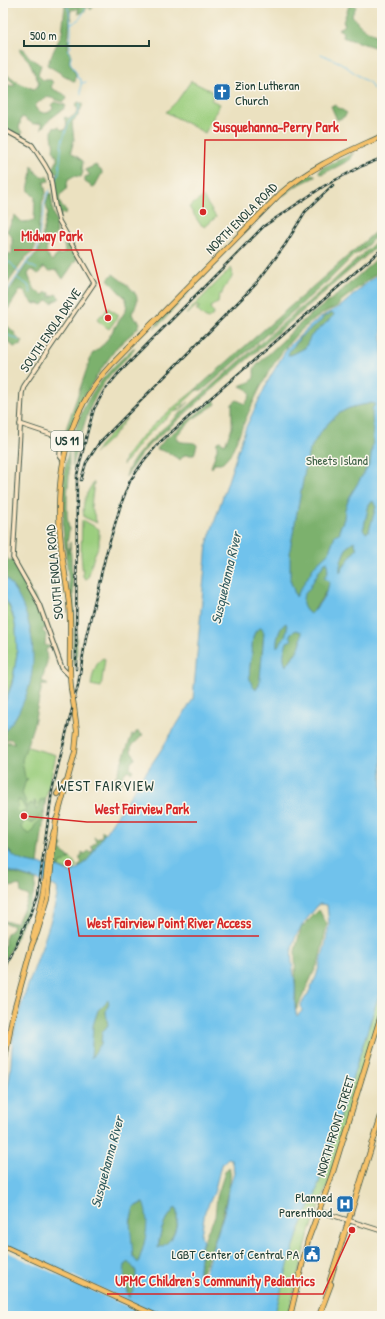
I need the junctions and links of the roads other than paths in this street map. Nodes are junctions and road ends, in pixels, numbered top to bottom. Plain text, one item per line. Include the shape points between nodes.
1 (3, 129) edge
2 (382, 136) edge
3 (134, 341) joint
4 (20, 424) junction
5 (63, 460) junction
6 (64, 670) junction
7 (70, 671) junction
8 (70, 677) junction
9 (68, 780) junction
10 (57, 794) dead end
11 (382, 1012) edge
12 (3, 1071) edge
13 (382, 1113) edge
14 (319, 1212) junction
15 (349, 1221) junction
16 (382, 1231) edge
17 (3, 1247) edge
18 (152, 1316) edge
19 (157, 1316) edge
20 (290, 1316) edge
21 (319, 1316) edge

1 - 4 main road, SOUTH ENOLA DRIVE via 32,145 45,164 50,174 54,206 59,221 94,283 23,388
2 - 3 main road, NORTH ENOLA ROAD / US 11 via 324,162 286,188
3 - 5 main road, SOUTH ENOLA ROAD / US 11 via 89,392 75,420
4 - 5 main road via 53,435 60,441 60,456
4 - 6 main road, SOUTH ENOLA DRIVE via 13,556 39,604
5 - 7 main road, SOUTH ENOLA ROAD / US 11 via 60,528 70,616
6 - 7 main road
6 - 8 main road
7 - 8 main road, SOUTH ENOLA ROAD / US 11
8 - 9 main road, SOUTH ENOLA ROAD / US 11, bridge via 77,736
9 - 10 main road
9 - 12 main road, SOUTH ENOLA ROAD / US 11 via 56,820 44,913 10,1022
11 - 14 main road, NORTH FRONT STREET
13 - 15 main road
14 - 15 main road
14 - 20 main road, NORTH FRONT STREET via 308,1242
15 - 16 main road
15 - 21 main road
17 - 18 main road
17 - 19 main road

